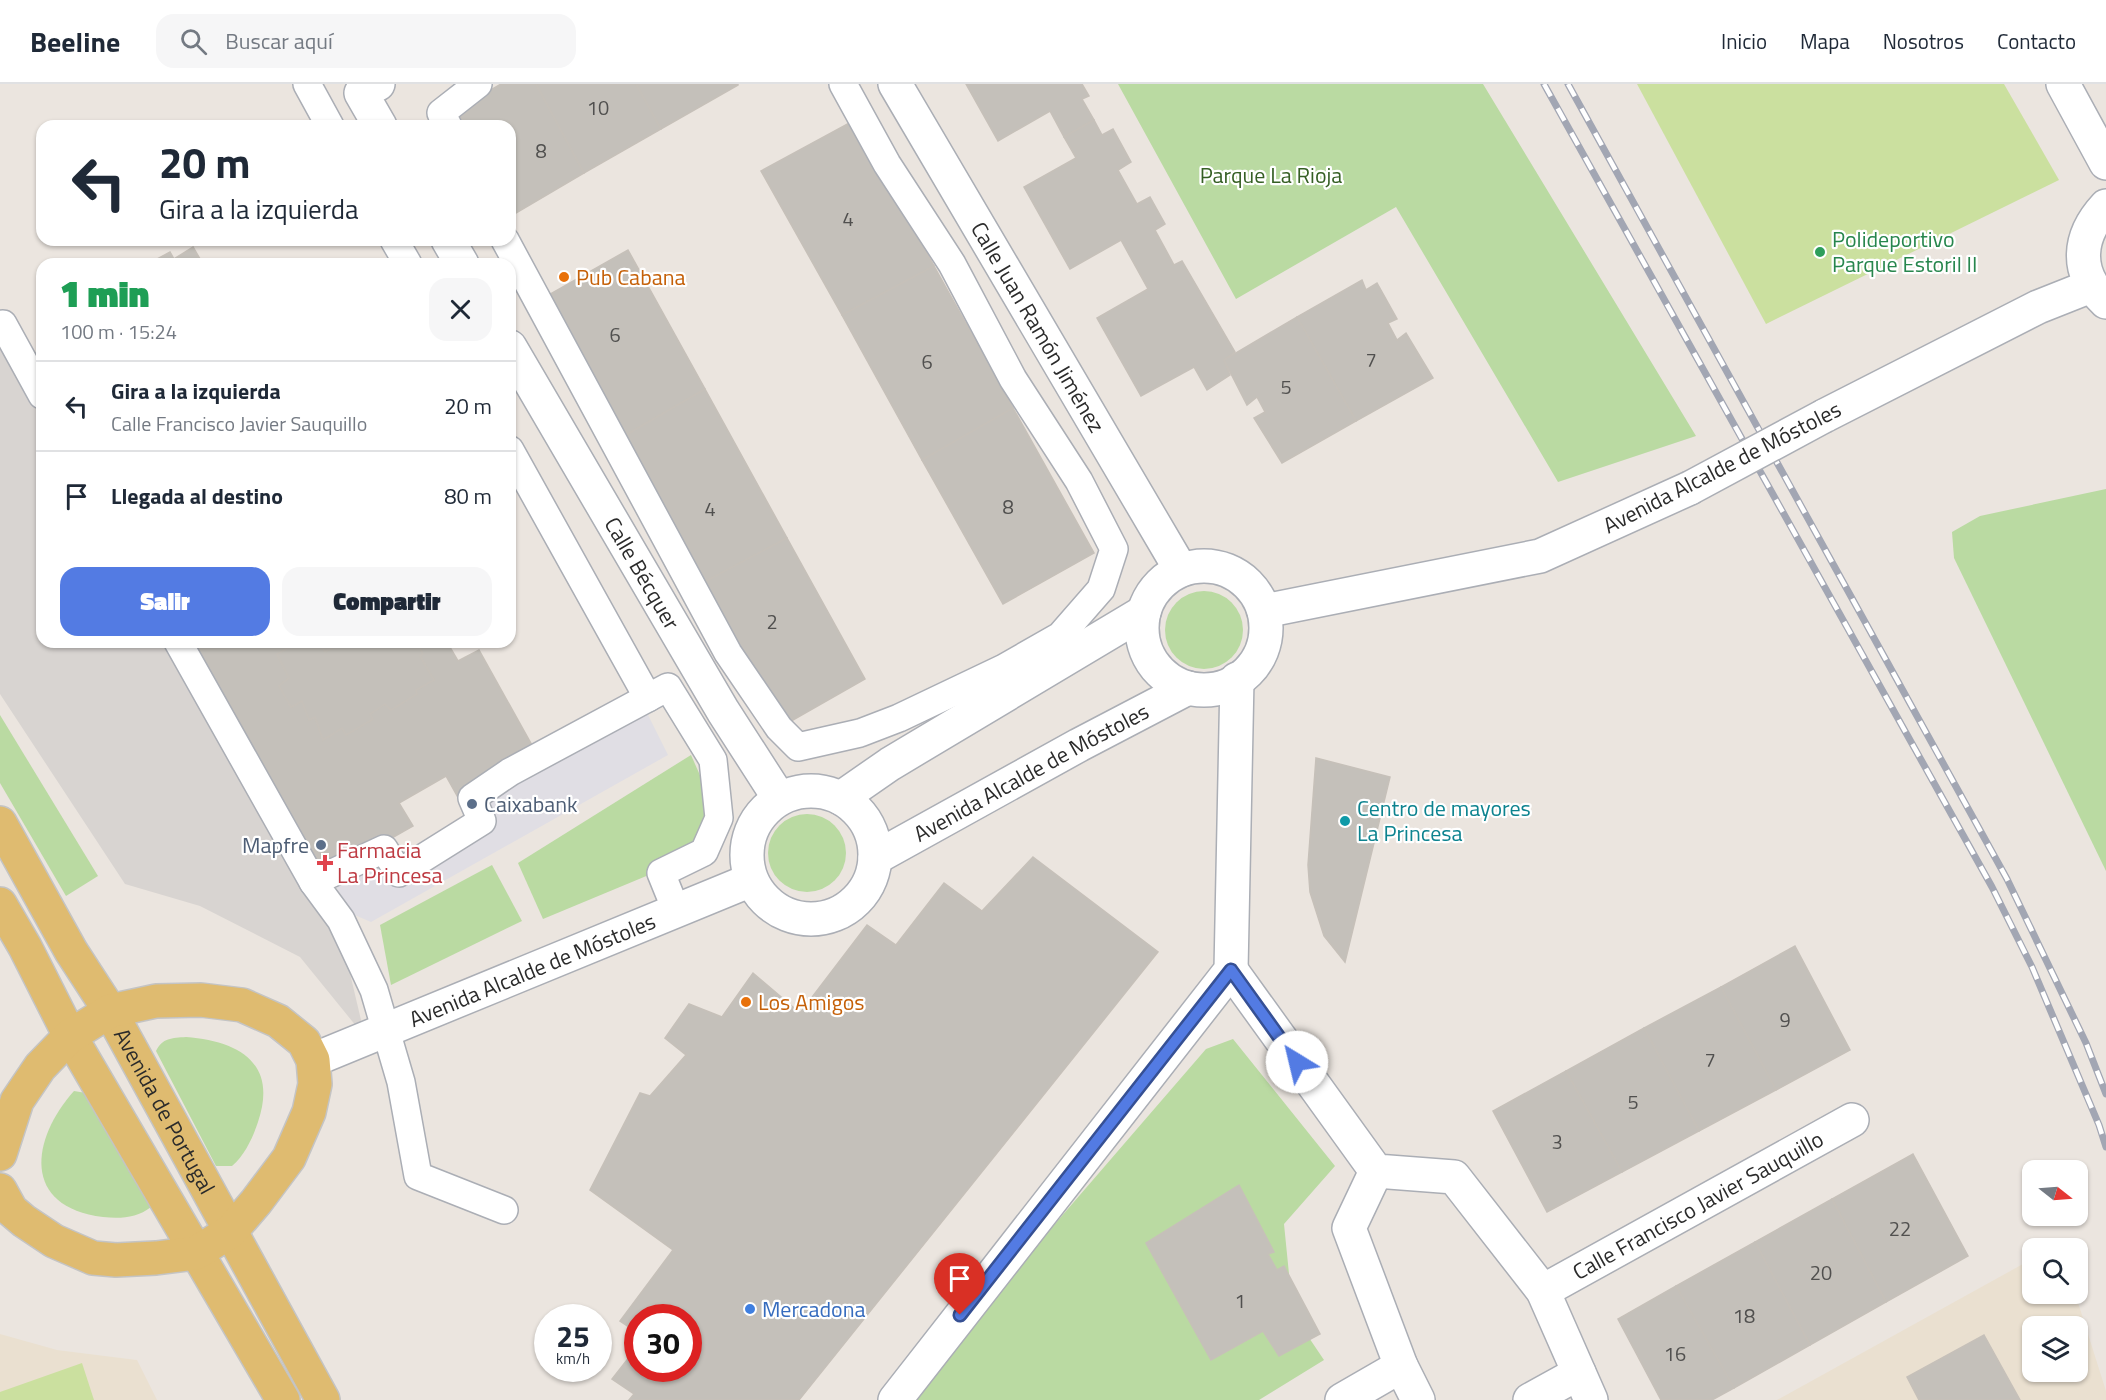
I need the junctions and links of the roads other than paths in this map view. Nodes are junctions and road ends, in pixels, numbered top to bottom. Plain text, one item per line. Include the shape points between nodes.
1 (307, 84) edge
2 (378, 84) edge
3 (478, 84) edge
4 (843, 84) edge
5 (895, 84) edge
6 (2063, 84) edge
7 (327, 120) edge
8 (377, 120) edge
9 (445, 120) edge
10 (2106, 163) edge
11 (2106, 206) edge
12 (516, 260) edge
13 (2099, 294) edge
14 (3, 324) dead end
15 (516, 357) edge
16 (36, 383) edge
17 (516, 460) edge
18 (1180, 570) junction
19 (1264, 611) junction
20 (1144, 612) junction
21 (181, 648) edge
22 (728, 653) junction
23 (699, 669) junction
24 (1238, 679) junction
25 (1188, 688) junction
26 (658, 692) junction
27 (779, 798) junction
28 (841, 798) junction
29 (0, 823) edge
30 (875, 858) junction
31 (751, 880) junction
32 (313, 882) junction
33 (0, 904) edge
34 (676, 910) junction
35 (1231, 970) junction
36 (110, 1011) junction
37 (384, 1029) junction
38 (70, 1036) junction
39 (313, 1060) junction
40 (1852, 1120) dead end
41 (0, 1154) edge
42 (1376, 1171) junction
43 (0, 1190) edge
44 (504, 1210) dead end
45 (231, 1231) junction
46 (196, 1253) junction
47 (1543, 1292) junction
48 (1401, 1366) junction
49 (1585, 1386) edge
50 (283, 1400) edge
51 (323, 1400) edge
52 (895, 1400) edge
53 (1342, 1400) edge
54 (1418, 1400) edge
55 (1530, 1400) edge

1 - 7 street
2 - 8 street via 361,93
3 - 9 street via 441,113
4 - 22 street via 952,264 1013,379 1079,481 1114,549 1101,589 1059,636 1004,668 860,733 798,747 779,728
5 - 18 street, Calle Juan Ramón Jiménez
6 - 10 street
11 - 13 street via 2091,223 2084,244 2084,265
12 - 22 street
13 - 19 street, Avenida Alcalde de Móstoles, bridge via 2038,307 1690,488 1540,555
14 - 16 street
15 - 23 street, Calle Bécquer
17 - 26 street
18 - 19 street via 1200,566 1221,568 1240,577 1255,592
18 - 20 street via 1164,580
19 - 24 street via 1266,631 1262,650
20 - 25 street via 1146,650 1170,680
20 - 28 street via 890,764
21 - 32 street
22 - 23 street
23 - 26 street
23 - 27 street, Calle Bécquer
24 - 25 street via 1222,687
24 - 35 street
25 - 30 street, Avenida Alcalde de Móstoles
26 - 32 street via 520,767 472,798 482,821 399,873 384,849
26 - 34 street via 713,760 719,818 704,852 661,873
27 - 28 street via 799,791 821,791
27 - 31 street via 761,813 750,834 746,857
28 - 30 street via 860,813 872,834
29 - 36 main road, Avenida de Portugal via 71,951
30 - 31 street via 870,879 859,898 822,919 800,919 780,912 762,898
31 - 34 street, Avenida Alcalde de Móstoles
32 - 37 street via 341,920 374,990
33 - 38 main road, Avenida de Portugal
34 - 37 street, Avenida Alcalde de Móstoles
35 - 42 street
35 - 52 street
36 - 38 main road
36 - 39 main road via 156,1001 201,1000 242,1005 278,1021 304,1042
36 - 45 main road, Avenida de Portugal
37 - 39 street, Avenida Alcalde de Móstoles
37 - 44 street via 401,1083 418,1176
38 - 41 main road via 40,1067 17,1101
38 - 46 main road, Avenida de Portugal
39 - 45 main road via 315,1084 309,1112 289,1158
40 - 47 street, Calle Francisco Javier Sauquillo
42 - 47 street via 1454,1177
42 - 48 street via 1349,1228
43 - 46 main road via 11,1210 24,1221 54,1241 93,1258 116,1260
45 - 46 main road
45 - 51 main road, Avenida de Portugal
46 - 50 main road, Avenida de Portugal
47 - 49 street
48 - 53 street
48 - 54 street
49 - 55 street

